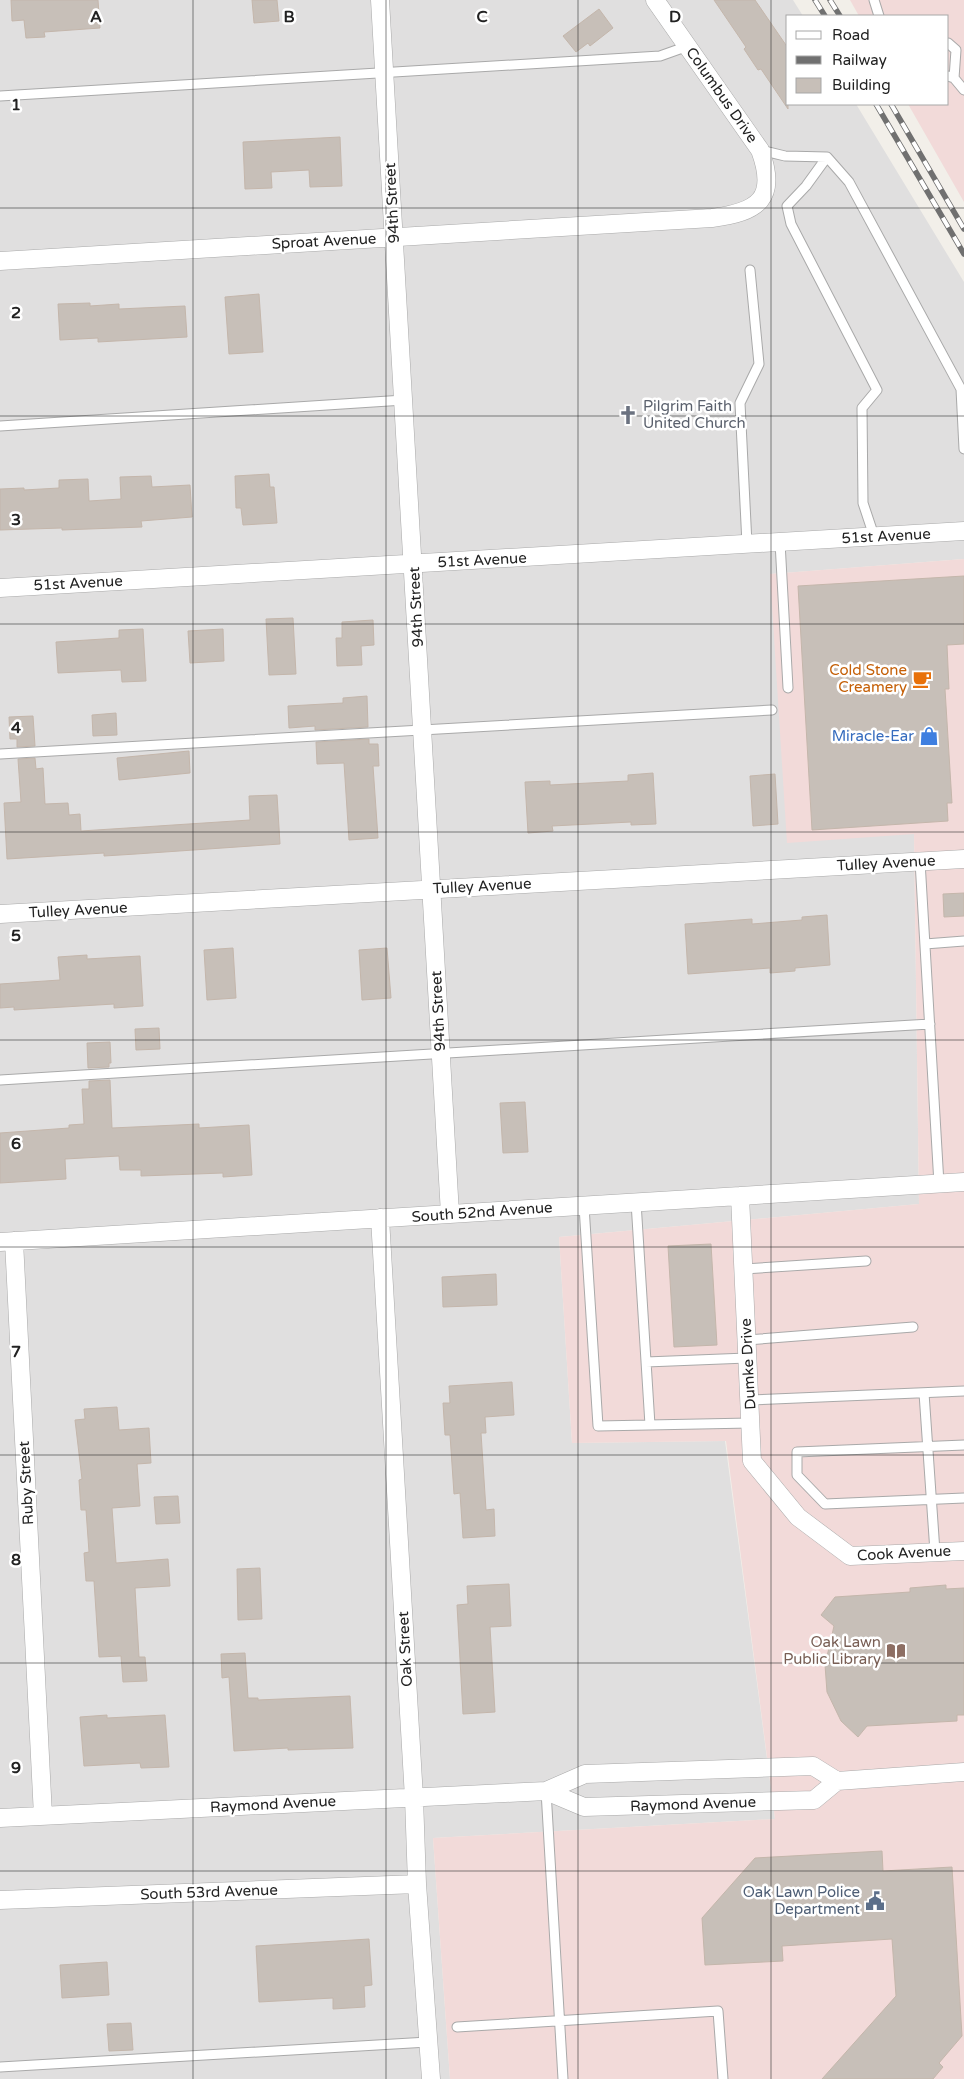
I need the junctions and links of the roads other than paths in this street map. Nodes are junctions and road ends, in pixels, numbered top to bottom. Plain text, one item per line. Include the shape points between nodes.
1 (380, 0) edge
2 (655, 0) edge
3 (874, 0) edge
4 (880, 15) edge
5 (949, 44) edge
6 (688, 46) junction
7 (386, 73) junction
8 (951, 77) edge
9 (964, 90) edge
10 (0, 96) edge
11 (760, 150) junction
12 (827, 157) junction
13 (762, 198) joint
14 (394, 237) junction
15 (0, 261) edge
16 (750, 270) dead end
17 (404, 400) junction
18 (0, 426) edge
19 (964, 449) edge
20 (964, 531) edge
21 (874, 536) junction
22 (780, 542) junction
23 (747, 544) junction
24 (413, 564) junction
25 (0, 588) edge
26 (788, 688) dead end
27 (772, 710) dead end
28 (422, 731) junction
29 (0, 754) edge
30 (964, 859) edge
31 (920, 861) junction
32 (431, 889) junction
33 (0, 914) edge
34 (964, 941) edge
35 (925, 944) junction
36 (930, 1024) junction
37 (441, 1054) junction
38 (0, 1080) edge
39 (964, 1182) edge
40 (939, 1184) junction
41 (740, 1196) junction
42 (636, 1202) junction
43 (584, 1206) junction
44 (450, 1214) junction
45 (380, 1218) junction
46 (7, 1242) edge
47 (866, 1260) dead end
48 (744, 1269) junction
49 (913, 1326) dead end
50 (747, 1340) junction
51 (747, 1358) junction
52 (646, 1362) junction
53 (964, 1391) edge
54 (924, 1393) junction
55 (750, 1400) junction
56 (750, 1422) junction
57 (650, 1425) junction
58 (964, 1445) edge
59 (928, 1446) junction
60 (964, 1498) edge
61 (932, 1500) junction
62 (798, 1517) joint
63 (964, 1550) edge
64 (935, 1552) junction
65 (964, 1772) edge
66 (837, 1780) junction
67 (546, 1791) junction
68 (414, 1798) junction
69 (43, 1816) junction
70 (0, 1818) edge
71 (417, 1884) junction
72 (0, 1900) edge
73 (560, 2020) junction
74 (457, 2028) dead end
75 (428, 2042) junction
76 (0, 2067) edge
77 (431, 2079) edge
78 (563, 2079) edge
79 (723, 2079) edge

1 - 7 street, 94th Street
2 - 6 street, Columbus Drive
3 - 4 lane
5 - 8 lane via 956,50
6 - 7 lane via 660,56
6 - 11 street, Columbus Drive
7 - 10 lane
7 - 14 street, 94th Street
8 - 9 lane
11 - 12 lane via 785,156
11 - 13 street, Columbus Drive via 767,181
12 - 19 lane via 849,182 961,389
12 - 21 lane via 787,206 791,224 877,390 862,408 863,503
13 - 14 street, Sproat Avenue via 752,208 712,218
14 - 15 street, Sproat Avenue
14 - 17 street, 94th Street
16 - 23 lane via 758,364 740,403
17 - 18 lane
17 - 24 street, 94th Street
20 - 21 street, 51st Avenue
21 - 22 street, 51st Avenue
22 - 23 street, 51st Avenue
22 - 26 lane
23 - 24 street, 51st Avenue
24 - 25 street, 51st Avenue
24 - 28 street, 94th Street
27 - 28 lane
28 - 29 lane
28 - 32 street, 94th Street
30 - 31 street, Tulley Avenue
31 - 32 street, Tulley Avenue
31 - 35 lane
32 - 33 street, Tulley Avenue
32 - 37 street, 94th Street
34 - 35 lane
35 - 36 lane
36 - 37 lane
36 - 40 lane
37 - 38 lane
37 - 44 street, 94th Street
39 - 40 street, South 52nd Avenue
40 - 41 street, South 52nd Avenue
41 - 42 street, South 52nd Avenue
41 - 48 street, Dumke Drive
42 - 43 street, South 52nd Avenue
42 - 52 lane
43 - 44 street, South 52nd Avenue
43 - 57 lane via 598,1426
44 - 45 street, South 52nd Avenue
45 - 46 street, South 52nd Avenue
45 - 68 street, Oak Street
46 - 69 street, Ruby Street
47 - 48 lane
48 - 50 street, Dumke Drive
49 - 50 lane
50 - 51 street, Dumke Drive
51 - 52 lane
51 - 55 street, Dumke Drive
52 - 57 lane
53 - 54 lane
54 - 55 lane
54 - 59 lane
55 - 56 street, Dumke Drive
56 - 57 lane
56 - 62 street, Dumke Drive via 752,1461
58 - 59 lane
59 - 61 lane
59 - 61 lane via 797,1452 797,1475 825,1504
60 - 61 lane
61 - 64 lane
62 - 64 street, Cook Avenue via 850,1556
63 - 64 street, Cook Avenue
65 - 66 street
66 - 67 street, Raymond Avenue via 813,1766 595,1773
66 - 67 street, Raymond Avenue via 814,1800 584,1807
67 - 68 street, Raymond Avenue
67 - 73 lane
68 - 69 street, Raymond Avenue
68 - 71 street, Oak Street
69 - 70 street, Raymond Avenue
71 - 72 street, South 53rd Avenue
71 - 75 street, Oak Street
73 - 74 lane
73 - 78 lane
73 - 79 lane via 718,2011
75 - 76 lane
75 - 77 street, Oak Street

